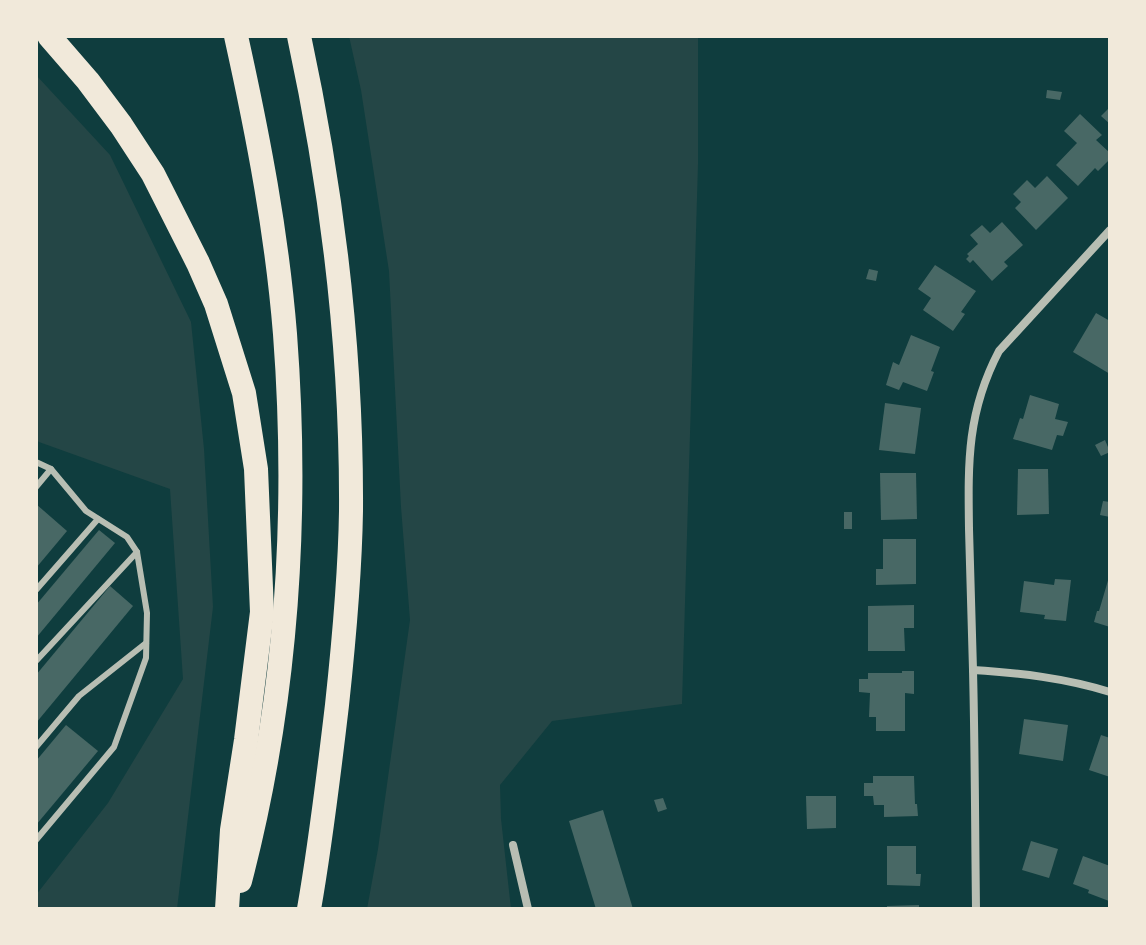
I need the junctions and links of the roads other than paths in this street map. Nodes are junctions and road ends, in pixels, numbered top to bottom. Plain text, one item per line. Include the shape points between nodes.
1 (49, 36) edge
2 (236, 36) edge
3 (299, 36) edge
4 (1108, 235) edge
5 (36, 462) edge
6 (51, 469) junction
7 (36, 487) edge
8 (98, 519) junction
9 (137, 552) junction
10 (36, 590) edge
11 (146, 643) junction
12 (36, 661) edge
13 (973, 670) junction
14 (1110, 692) edge
15 (36, 747) edge
16 (36, 840) edge
17 (513, 845) dead end
18 (230, 909) edge
19 (309, 909) edge
20 (528, 909) edge
21 (976, 909) edge

1 - 18 highway via 105,103 153,174 216,304 244,393 256,469 262,612 232,830
2 - 18 highway via 264,171 285,332 291,533 271,732
3 - 19 highway via 335,234 346,350 351,514 345,627
4 - 13 street via 999,351 981,391 968,474
5 - 6 lane
6 - 7 lane
6 - 8 lane
8 - 9 lane via 127,537
8 - 10 lane
9 - 11 lane
9 - 12 lane
11 - 15 lane via 79,696
11 - 16 lane via 146,658 114,747
13 - 14 street via 1054,678
13 - 21 street
17 - 20 street

